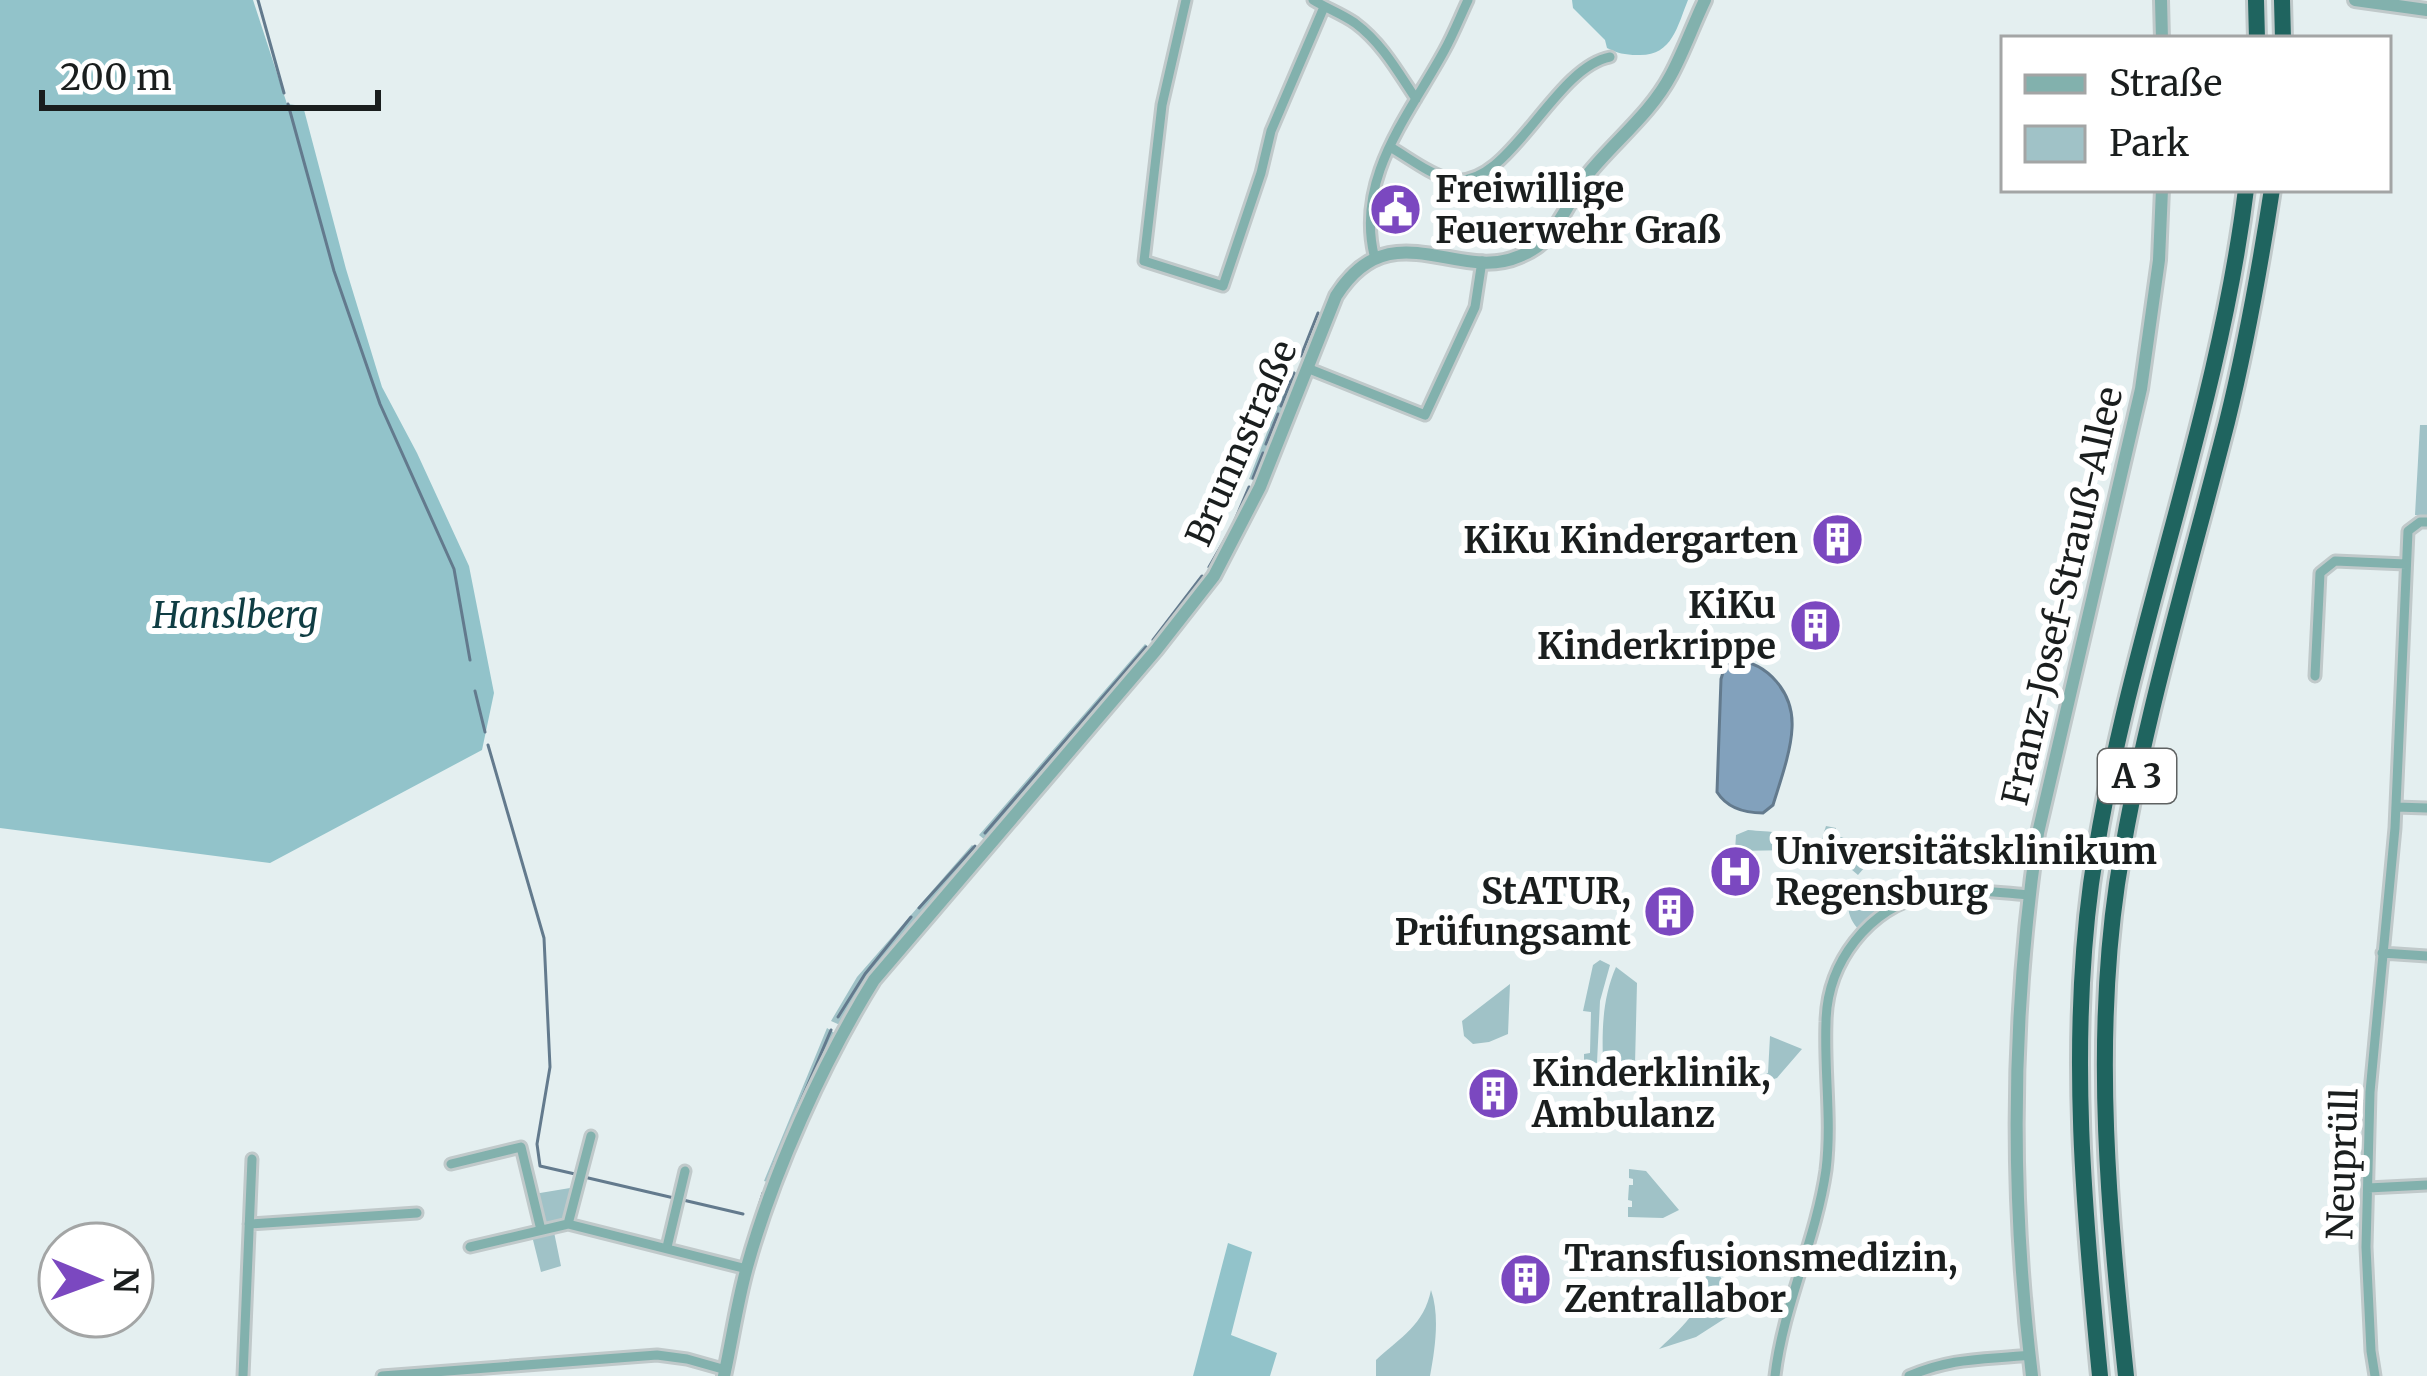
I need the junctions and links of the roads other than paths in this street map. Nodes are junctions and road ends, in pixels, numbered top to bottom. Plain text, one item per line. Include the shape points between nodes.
1 (1186, 0) edge
2 (1312, 0) edge
3 (1468, 0) edge
4 (1705, 0) edge
5 (2161, 0) edge
6 (2256, 0) edge
7 (2282, 0) edge
8 (2355, 0) edge
9 (1324, 7) junction
10 (2427, 10) edge
11 (2162, 36) edge
12 (2257, 36) edge
13 (2283, 36) edge
14 (1610, 56) dead end
15 (1416, 99) junction
16 (1390, 147) junction
17 (2162, 192) edge
18 (2246, 192) edge
19 (2272, 192) edge
20 (1375, 259) junction
21 (1481, 261) junction
22 (1307, 368) junction
23 (2427, 522) edge
24 (2406, 564) junction
25 (2315, 676) dead end
26 (2396, 807) junction
27 (2427, 808) edge
28 (2028, 895) junction
29 (2382, 953) junction
30 (2427, 956) edge
31 (591, 1136) dead end
32 (252, 1159) dead end
33 (451, 1164) dead end
34 (686, 1171) dead end
35 (2427, 1185) edge
36 (2368, 1188) junction
37 (417, 1213) dead end
38 (249, 1224) junction
39 (568, 1224) junction
40 (541, 1230) junction
41 (470, 1247) dead end
42 (668, 1247) junction
43 (742, 1267) junction
44 (2030, 1355) junction
45 (548, 1370) edge
46 (725, 1373) edge
47 (243, 1376) edge
48 (382, 1376) edge
49 (1775, 1376) edge
50 (1909, 1376) edge
51 (2032, 1376) edge
52 (2101, 1376) edge
53 (2126, 1376) edge
54 (2375, 1376) edge

1 - 9 street via 1162,105 1144,261 1223,286 1271,131
2 - 9 street
3 - 15 street
4 - 21 street via 1671,76 1550,234 1514,259
5 - 11 street
6 - 12 highway
7 - 13 highway
8 - 10 street
9 - 15 street via 1372,38
14 - 16 street via 1592,63 1476,177 1446,178
15 - 16 street
16 - 20 street via 1368,224
17 - 28 street, Franz-Josef-Strauß-Allee via 2141,389
18 - 52 highway, A 3 via 2215,360 2125,708 2092,884 2081,1132
19 - 53 highway, A 3 via 2236,382 2146,734 2114,917 2106,1131
20 - 21 street via 1409,253
20 - 22 street, Brunnstraße via 1336,296
21 - 22 street via 1475,307 1425,416
22 - 43 street, Brunnstraße via 1214,576 874,980 843,1030
23 - 24 street, Neuprüll via 2408,531
24 - 25 street via 2335,561 2320,573
24 - 26 street, Neuprüll
26 - 27 street
26 - 29 street, Neuprüll
28 - 44 street, Franz-Josef-Strauß-Allee via 2014,1130
28 - 49 street via 1962,891 1908,900 1845,954 1826,1021 1823,1183
29 - 30 street
29 - 36 street, Neuprüll
31 - 39 street
32 - 38 street
33 - 40 street via 520,1148
34 - 42 street
35 - 36 street
36 - 54 street, Neuprüll
37 - 38 street
38 - 47 street
39 - 40 street
39 - 42 street
40 - 41 street
42 - 43 street
43 - 46 street, Brunnstraße
44 - 50 street via 1960,1359
44 - 51 street, Franz-Josef-Strauß-Allee
45 - 46 street via 657,1355
45 - 48 street

